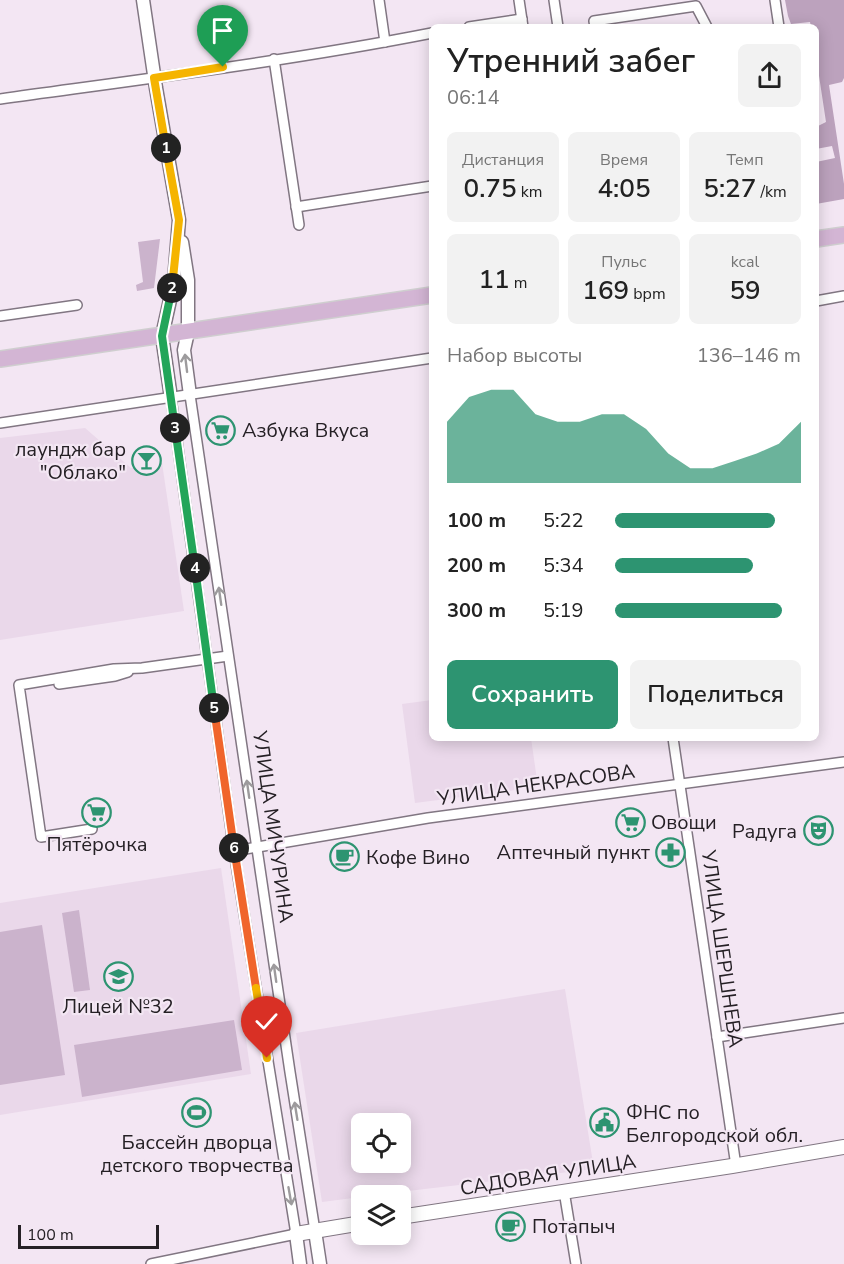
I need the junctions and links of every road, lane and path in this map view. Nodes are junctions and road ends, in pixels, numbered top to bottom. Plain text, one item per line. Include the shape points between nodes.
1 (143, 0) edge
2 (379, 0) edge
3 (519, 0) edge
4 (554, 0) edge
5 (775, 0) edge
6 (523, 23) edge
7 (558, 24) edge
8 (594, 24) edge
9 (705, 24) edge
10 (779, 24) edge
11 (429, 34) edge
12 (385, 42) junction
13 (274, 59) junction
14 (154, 78) junction
15 (0, 99) edge
16 (429, 186) edge
17 (296, 207) junction
18 (179, 220) junction
19 (299, 225) dead end
20 (844, 235) edge
21 (819, 239) edge
22 (429, 295) edge
23 (844, 296) edge
24 (819, 300) edge
25 (78, 305) dead end
26 (0, 316) edge
27 (188, 332) junction
28 (162, 336) junction
29 (0, 358) edge
30 (429, 358) edge
31 (190, 395) junction
32 (171, 398) junction
33 (0, 423) edge
34 (228, 656) junction
35 (207, 659) junction
36 (673, 741) edge
37 (844, 762) edge
38 (680, 784) junction
39 (92, 828) dead end
40 (256, 847) junction
41 (234, 851) junction
42 (844, 1018) edge
43 (717, 1036) junction
44 (844, 1147) edge
45 (736, 1166) junction
46 (564, 1191) junction
47 (411, 1215) edge
48 (351, 1225) edge
49 (315, 1231) junction
50 (296, 1234) junction
51 (151, 1264) edge
52 (300, 1264) edge
53 (320, 1264) edge
54 (576, 1264) edge

1 - 14 street, УЛИЦА МИЧУРИНА
2 - 12 street
3 - 6 street
4 - 7 street
5 - 10 street
8 - 9 street via 594,21 696,6
11 - 12 street
12 - 13 street
13 - 14 street
13 - 17 street
14 - 15 street
14 - 18 street, УЛИЦА МИЧУРИНА
16 - 17 street
17 - 19 street
18 - 27 street via 188,280
18 - 28 street, УЛИЦА МИЧУРИНА via 174,282
20 - 21 main road
22 - 27 main road
23 - 24 street
25 - 26 street
27 - 28 main road
31 -> 27 street via 184,350
28 - 29 main road
28 - 32 street, УЛИЦА МИЧУРИНА
30 - 31 street
31 - 32 street
34 -> 31 street, УЛИЦА МИЧУРИНА
32 - 33 street
32 - 35 street, УЛИЦА МИЧУРИНА
34 - 35 street
40 -> 34 street, УЛИЦА МИЧУРИНА
35 - 39 street via 20,690 41,837
35 - 41 street, УЛИЦА МИЧУРИНА
36 - 38 street, УЛИЦА ШЕРШНЕВА
37 - 38 street, УЛИЦА НЕКРАСОВА
38 - 40 street, УЛИЦА НЕКРАСОВА via 428,818
38 - 43 street, УЛИЦА ШЕРШНЕВА
40 - 41 street, УЛИЦА НЕКРАСОВА
49 -> 40 street, УЛИЦА МИЧУРИНА
41 -> 50 street, УЛИЦА МИЧУРИНА
42 - 43 street
43 - 45 street, УЛИЦА ШЕРШНЕВА
44 - 45 main road, САДОВАЯ УЛИЦА
45 - 46 main road, САДОВАЯ УЛИЦА
46 - 47 main road, САДОВАЯ УЛИЦА
46 - 54 street
48 - 49 main road
49 - 50 main road
49 - 53 street, УЛИЦА МИЧУРИНА
50 - 51 street
50 - 52 street, УЛИЦА МИЧУРИНА

